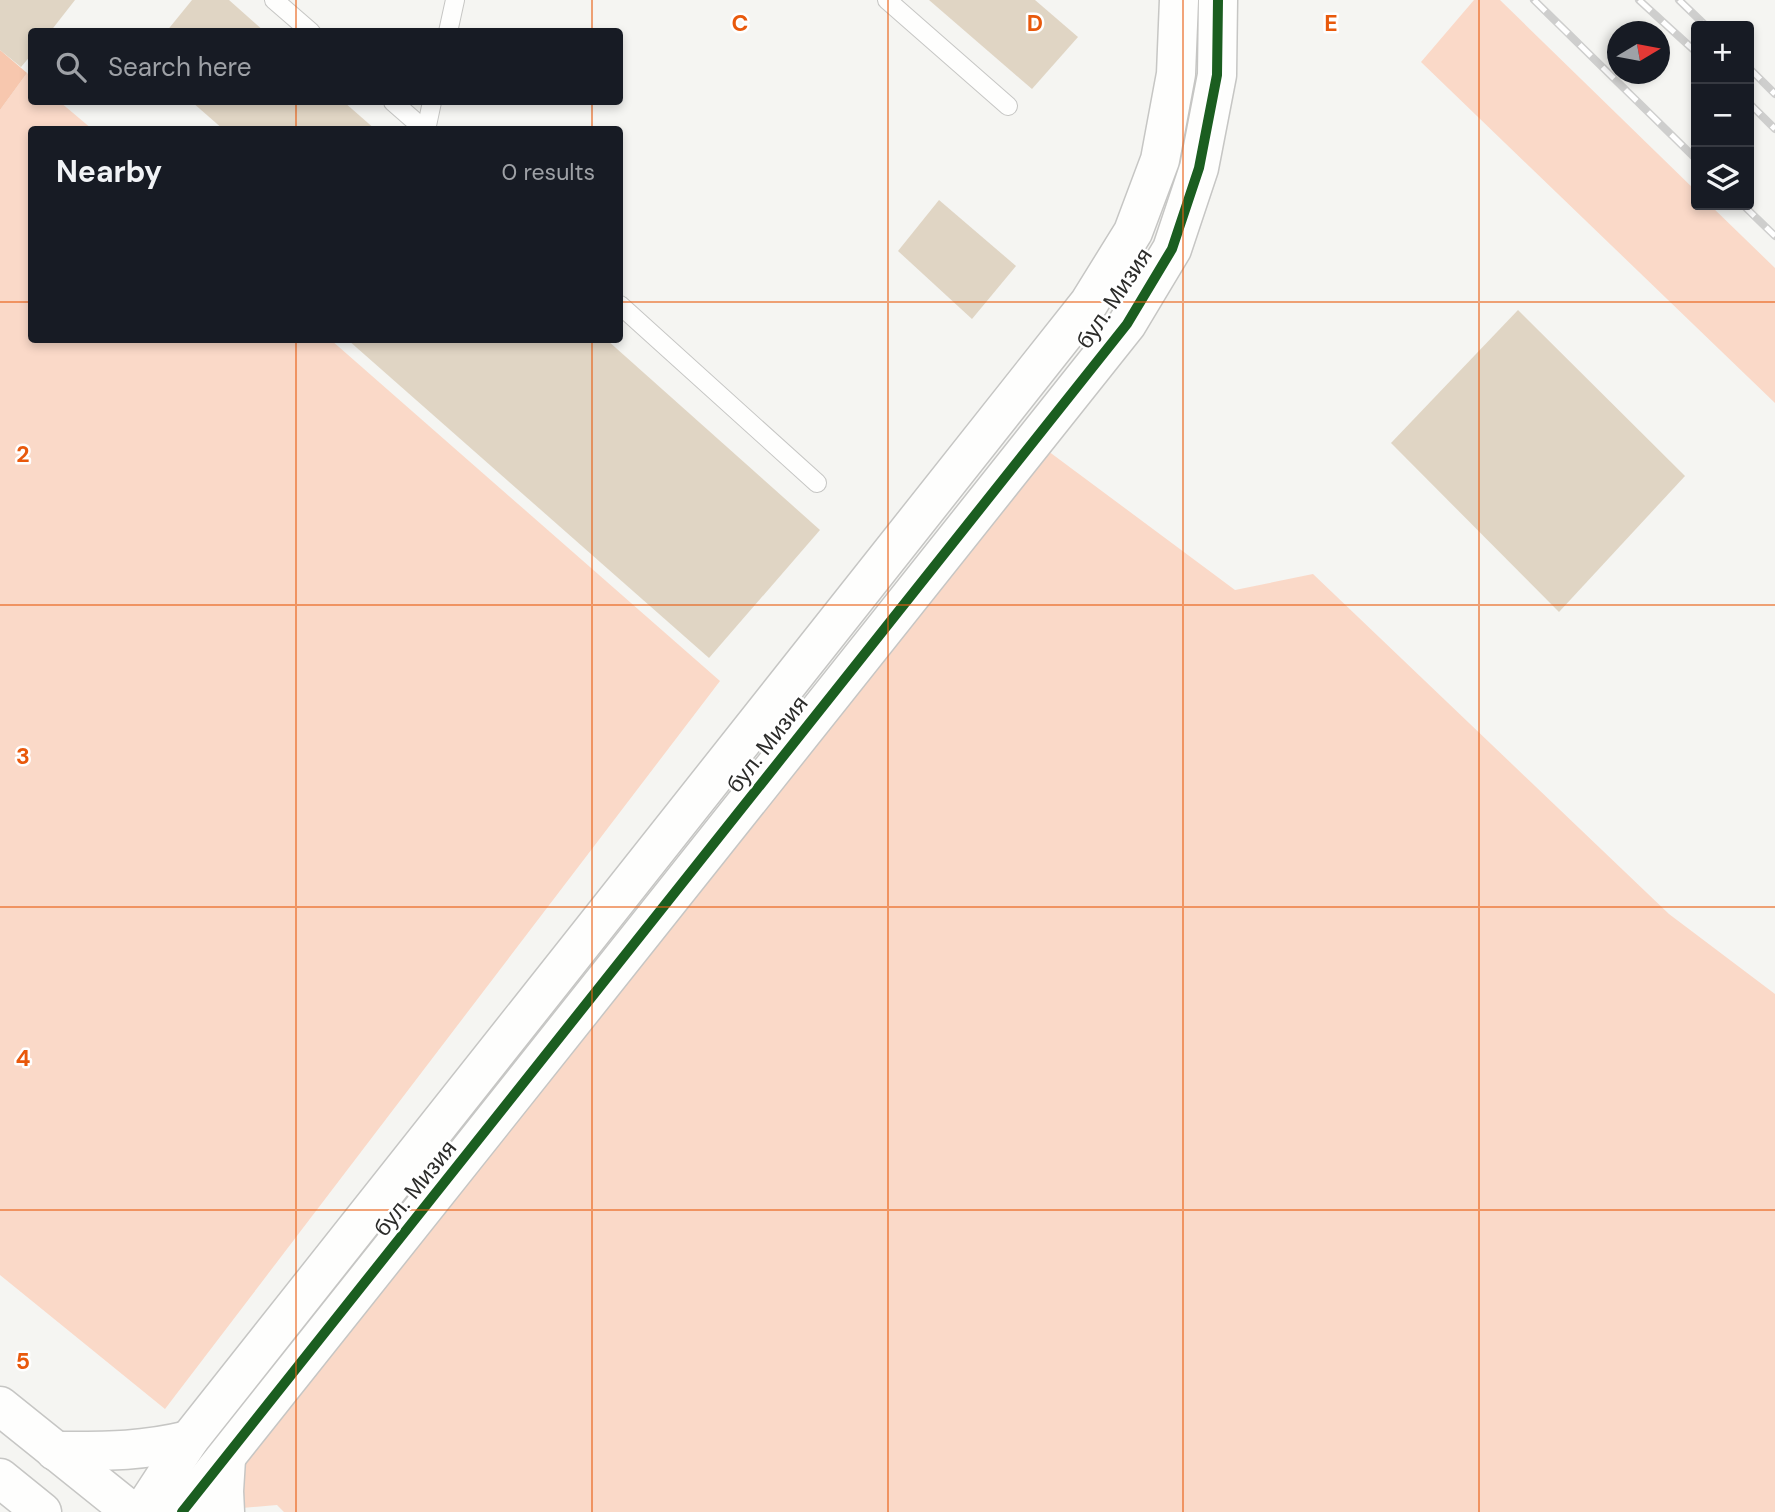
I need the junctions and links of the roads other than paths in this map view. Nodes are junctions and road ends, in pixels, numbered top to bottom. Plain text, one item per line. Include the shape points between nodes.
1 (274, 0) edge
2 (455, 0) edge
3 (887, 0) edge
4 (1179, 0) edge
5 (1218, 0) edge
6 (306, 28) edge
7 (448, 28) edge
8 (396, 105) edge
9 (431, 105) edge
10 (1008, 106) dead end
11 (420, 126) edge
12 (426, 126) edge
13 (623, 308) edge
14 (817, 483) dead end
15 (0, 1406) edge
16 (189, 1440) junction
17 (55, 1451) junction
18 (226, 1459) junction
19 (0, 1478) edge
20 (42, 1512) edge
21 (132, 1512) edge
22 (142, 1512) edge
23 (183, 1512) edge
24 (225, 1512) edge

1 - 6 lane
2 - 7 lane
3 - 10 lane
4 - 16 street via 1176,74 1160,160 1133,232 1089,303
5 - 18 street, бул. Мизия via 1217,75 1199,168 1172,248 1128,324
8 - 11 lane
9 - 12 lane
13 - 14 lane
15 - 17 street
16 - 17 street via 153,1449
16 - 22 street
17 - 21 street
18 - 23 street, бул. Мизия
18 - 24 street
19 - 20 street

